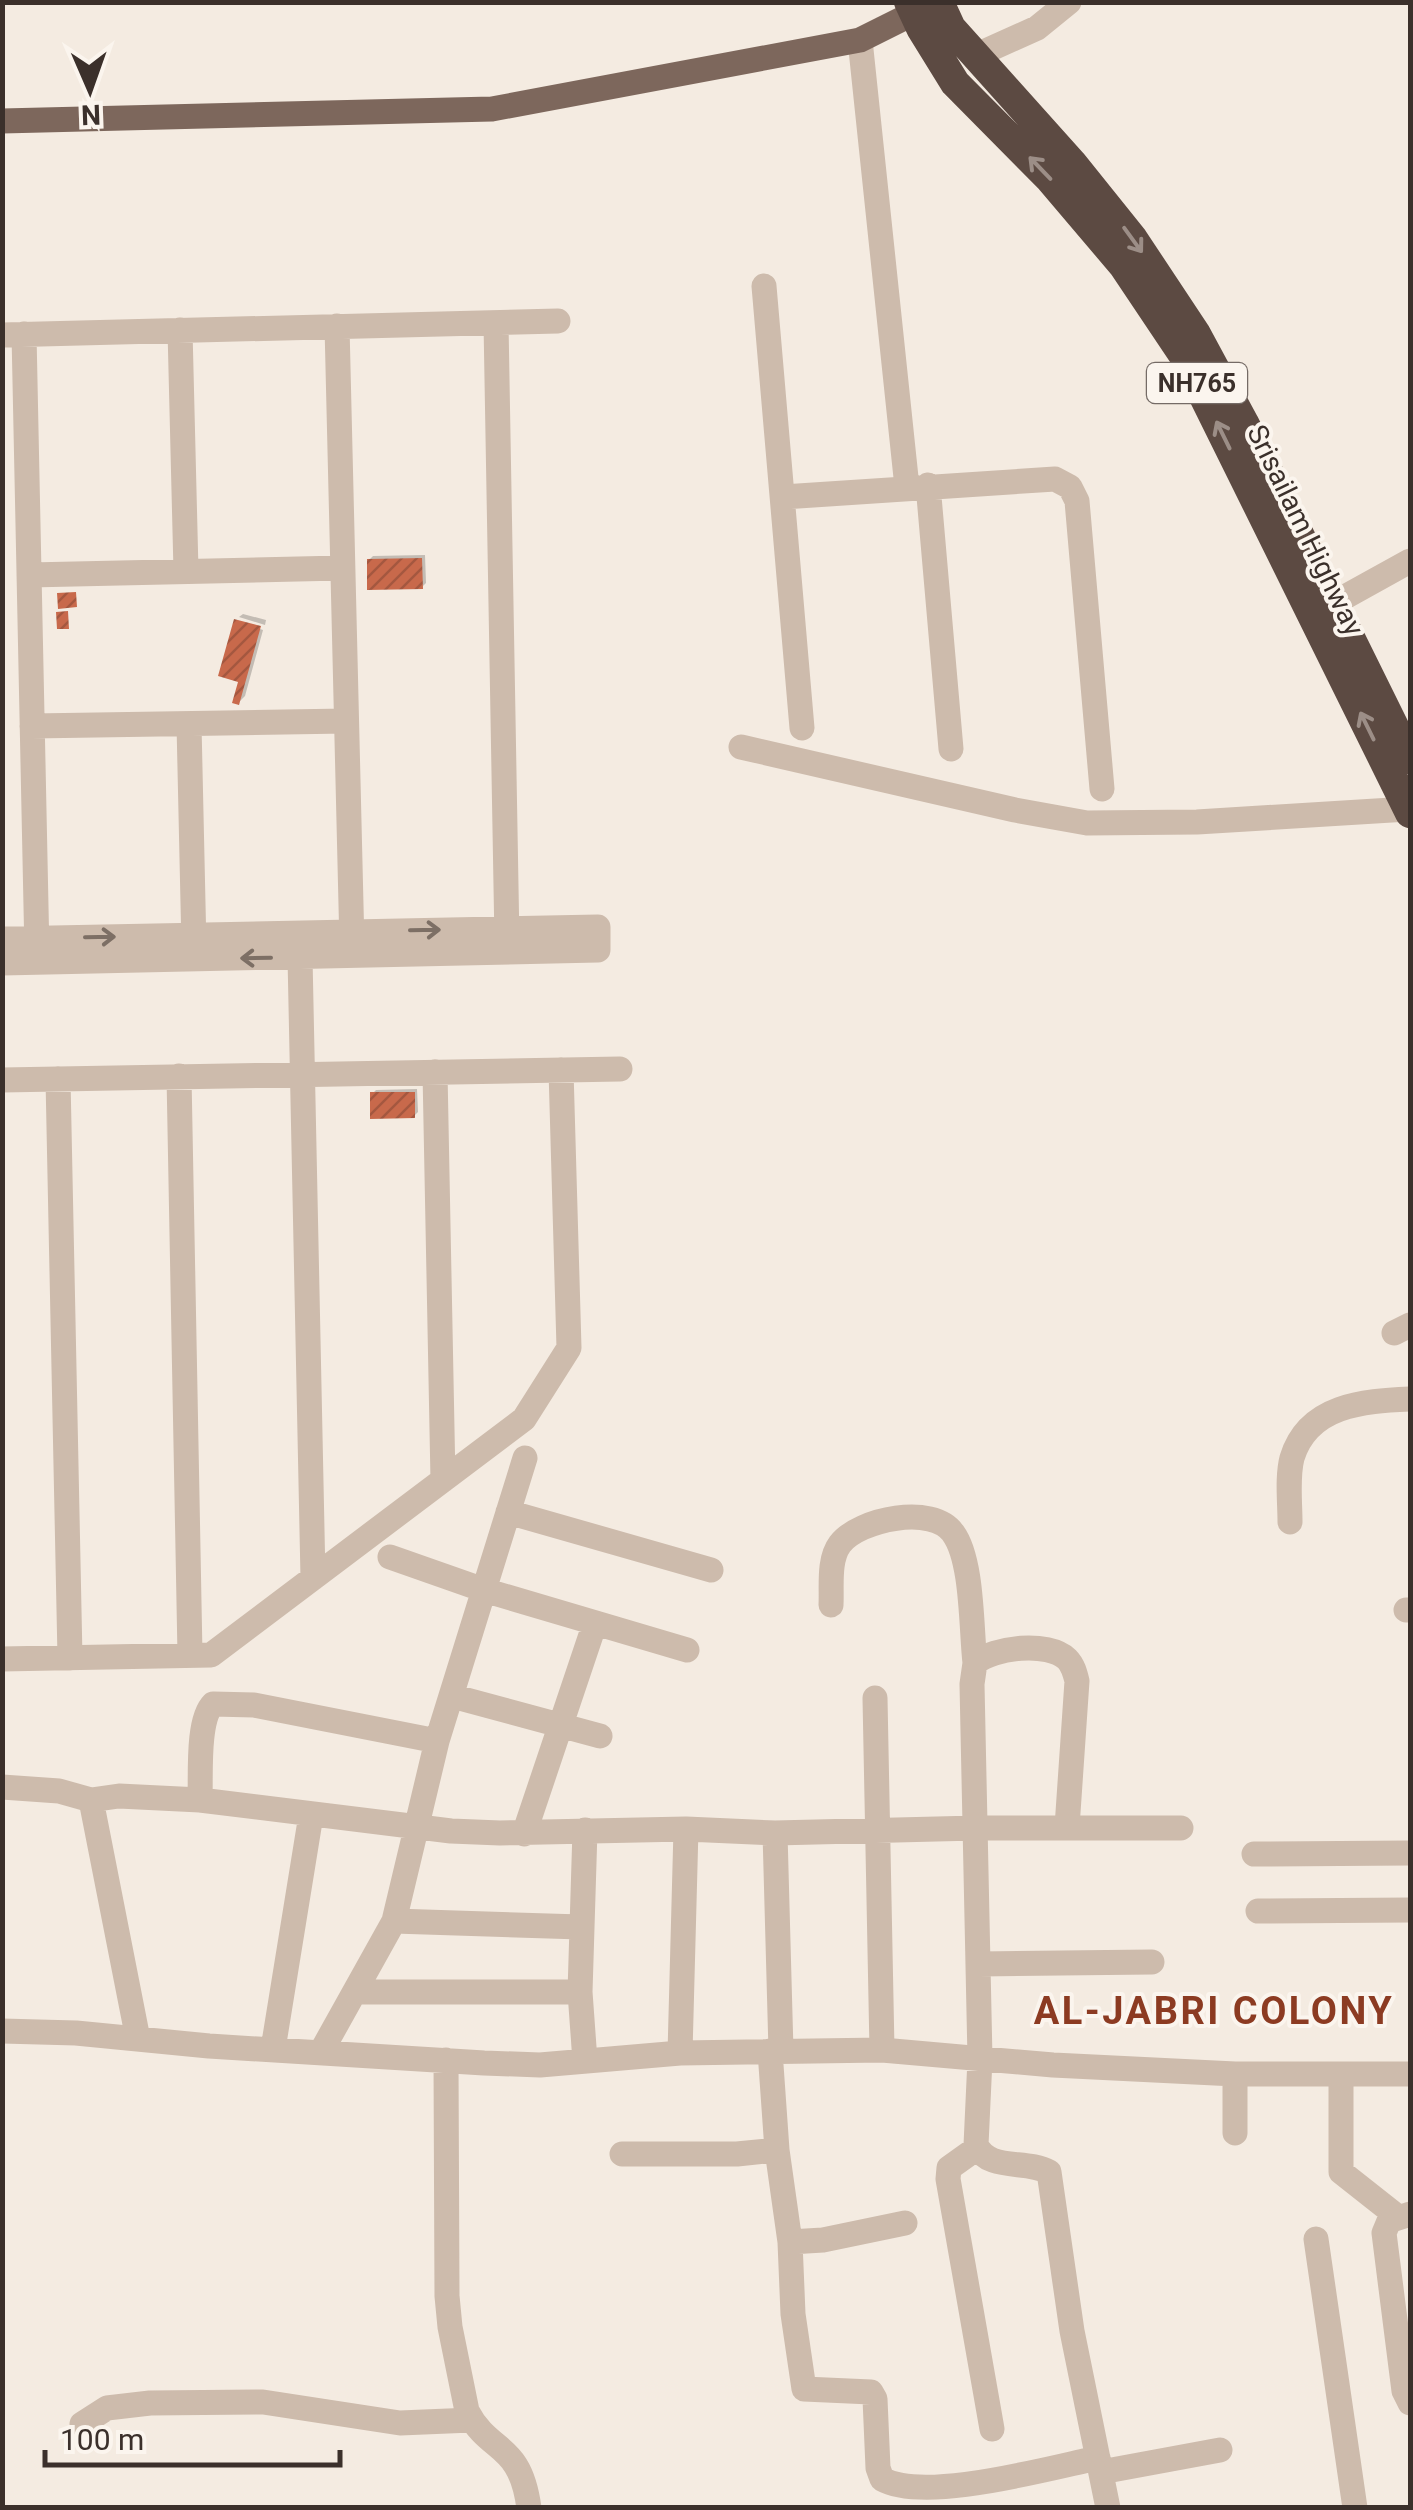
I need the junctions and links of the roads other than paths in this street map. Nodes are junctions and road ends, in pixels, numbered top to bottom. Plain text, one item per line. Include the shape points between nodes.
1 (1069, 2) edge
2 (924, 5) edge
3 (860, 40) junction
4 (978, 55) junction
5 (2, 121) edge
6 (764, 286) dead end
7 (558, 321) dead end
8 (496, 322) junction
9 (336, 326) junction
10 (180, 330) junction
11 (13, 334) edge
12 (917, 486) junction
13 (783, 497) junction
14 (1410, 561) edge
15 (342, 568) junction
16 (186, 571) junction
17 (29, 575) junction
18 (1334, 604) junction
19 (346, 720) junction
20 (189, 724) junction
21 (32, 726) junction
22 (802, 728) dead end
23 (742, 746) dead end
24 (951, 749) dead end
25 (1410, 756) edge
26 (1102, 788) dead end
27 (1410, 811) edge
28 (2, 939) edge
29 (352, 943) junction
30 (194, 947) junction
31 (37, 950) junction
32 (300, 957) junction
33 (2, 963) edge
34 (620, 1069) dead end
35 (561, 1070) junction
36 (435, 1072) junction
37 (303, 1074) junction
38 (179, 1076) junction
39 (58, 1079) junction
40 (2, 1080) edge
41 (1410, 1399) edge
42 (524, 1458) dead end
43 (443, 1480) junction
44 (508, 1512) junction
45 (1290, 1522) dead end
46 (390, 1557) dead end
47 (712, 1570) dead end
48 (313, 1578) junction
49 (484, 1590) junction
50 (832, 1605) dead end
51 (595, 1623) junction
52 (687, 1650) dead end
53 (190, 1655) junction
54 (70, 1658) junction
55 (2, 1660) edge
56 (975, 1663) junction
57 (452, 1696) junction
58 (875, 1698) dead end
59 (559, 1725) junction
60 (600, 1736) dead end
61 (438, 1741) junction
62 (2, 1787) edge
63 (91, 1800) junction
64 (200, 1800) junction
65 (311, 1815) junction
66 (416, 1827) junction
67 (1067, 1827) junction
68 (977, 1828) junction
69 (1181, 1828) dead end
70 (686, 1829) junction
71 (586, 1830) junction
72 (877, 1830) junction
73 (524, 1834) junction
74 (775, 1834) junction
75 (1410, 1853) edge
76 (1254, 1854) dead end
77 (1410, 1910) edge
78 (1258, 1911) dead end
79 (394, 1921) junction
80 (581, 1927) junction
81 (1152, 1962) dead end
82 (980, 1964) junction
83 (357, 1992) junction
84 (580, 1992) junction
85 (2, 2032) edge
86 (138, 2039) junction
87 (273, 2049) junction
88 (882, 2050) junction
89 (776, 2051) junction
90 (322, 2052) junction
91 (680, 2052) junction
92 (980, 2059) junction
93 (446, 2060) junction
94 (585, 2062) junction
95 (1235, 2074) junction
96 (1410, 2074) edge
97 (1341, 2075) junction
98 (1234, 2133) dead end
99 (977, 2148) junction
100 (777, 2150) junction
101 (622, 2154) dead end
102 (1404, 2216) edge
103 (904, 2223) dead end
104 (1316, 2239) dead end
105 (790, 2242) junction
106 (1410, 2403) edge
107 (472, 2420) junction
108 (82, 2424) dead end
109 (992, 2429) dead end
110 (1220, 2450) dead end
111 (1100, 2465) junction
112 (529, 2508) edge
113 (1108, 2508) edge
114 (1354, 2508) edge

1 - 4 street via 1037,28
2 - 3 main road
2 - 4 highway, Srisailam Highway / NH765
27 -> 2 highway, Srisailam Highway / NH765 via 1184,356 1111,251 955,82
3 - 5 main road via 492,110
3 - 12 street
4 -> 18 highway, Srisailam Highway / NH765 via 1133,240 1196,334
6 - 13 street
7 - 8 street
8 - 9 street
8 - 29 street via 507,940
9 - 10 street
9 - 15 street
10 - 11 street
10 - 16 street
11 - 17 street
12 - 13 street
12 - 24 street
12 - 26 street via 1055,479 1070,487 1077,502
13 - 22 street
14 - 18 street
15 - 16 street
15 - 19 street
16 - 17 street
17 - 21 street
18 - 25 highway, Srisailam Highway / NH765
19 - 20 street
19 - 29 street
20 - 21 street
20 - 30 street
21 - 31 street
23 - 27 street via 1088,823
28 - 31 street
29 - 30 street
29 - 32 street
30 - 31 street
32 -> 30 street
31 - 33 street
32 - 37 street
34 - 35 street
35 - 36 street
35 - 43 street via 568,1348 524,1419
36 - 37 street
36 - 43 street
37 - 38 street
37 - 48 street
38 - 39 street
38 - 53 street
39 - 40 street
39 - 54 street
41 - 45 street via 1367,1401 1326,1414 1303,1433 1291,1462
42 - 44 street
43 - 48 street
44 - 47 street
44 - 49 street
46 - 49 street
48 - 53 street via 210,1654
49 - 51 street
49 - 57 street
50 - 56 street via 838,1546 852,1533 916,1516 940,1521 954,1534 965,1568
51 - 52 street
51 - 59 street
53 - 54 street
54 - 55 street
56 - 67 street via 1000,1650 1028,1648 1055,1652 1072,1664 1078,1681
56 - 68 street
57 - 59 street
57 - 61 street
58 - 72 street
59 - 60 street
59 - 73 street
61 - 64 street via 254,1705 213,1704 203,1724
61 - 66 street
62 - 63 street
63 - 64 street
63 - 86 street
64 - 65 street
65 - 66 street
65 - 87 street
66 - 73 street
66 - 79 street
67 - 68 street
67 - 69 street
68 - 72 street
68 - 82 street
70 - 71 street
70 - 74 street
70 - 91 street
71 - 73 street
71 - 80 street
72 - 74 street
72 - 88 street
74 - 89 street
75 - 76 street
77 - 78 street
79 - 80 street
79 - 83 street
80 - 84 street
81 - 82 street
82 - 92 street
83 - 84 street
83 - 90 street
84 - 94 street
85 - 86 street
86 - 87 street
87 - 90 street
88 - 89 street
88 - 92 street
89 - 91 street
89 - 100 street
90 - 93 street
91 - 94 street
92 - 95 street
92 - 99 street
93 - 94 street
93 - 107 street via 450,2327
95 - 97 street
95 - 98 street
96 - 97 street
97 - 102 street via 1341,2172
99 - 109 street via 949,2168 948,2179
99 - 111 street via 989,2160 1048,2172
100 - 101 street
100 - 105 street
102 - 106 street via 1389,2221 1384,2233
103 - 105 street
104 - 114 street
105 - 111 street via 804,2389 872,2392 882,2479 933,2487
107 - 108 street via 400,2423 263,2402 150,2403 107,2408
107 - 112 street via 511,2455 525,2480
110 - 111 street
111 - 113 street

